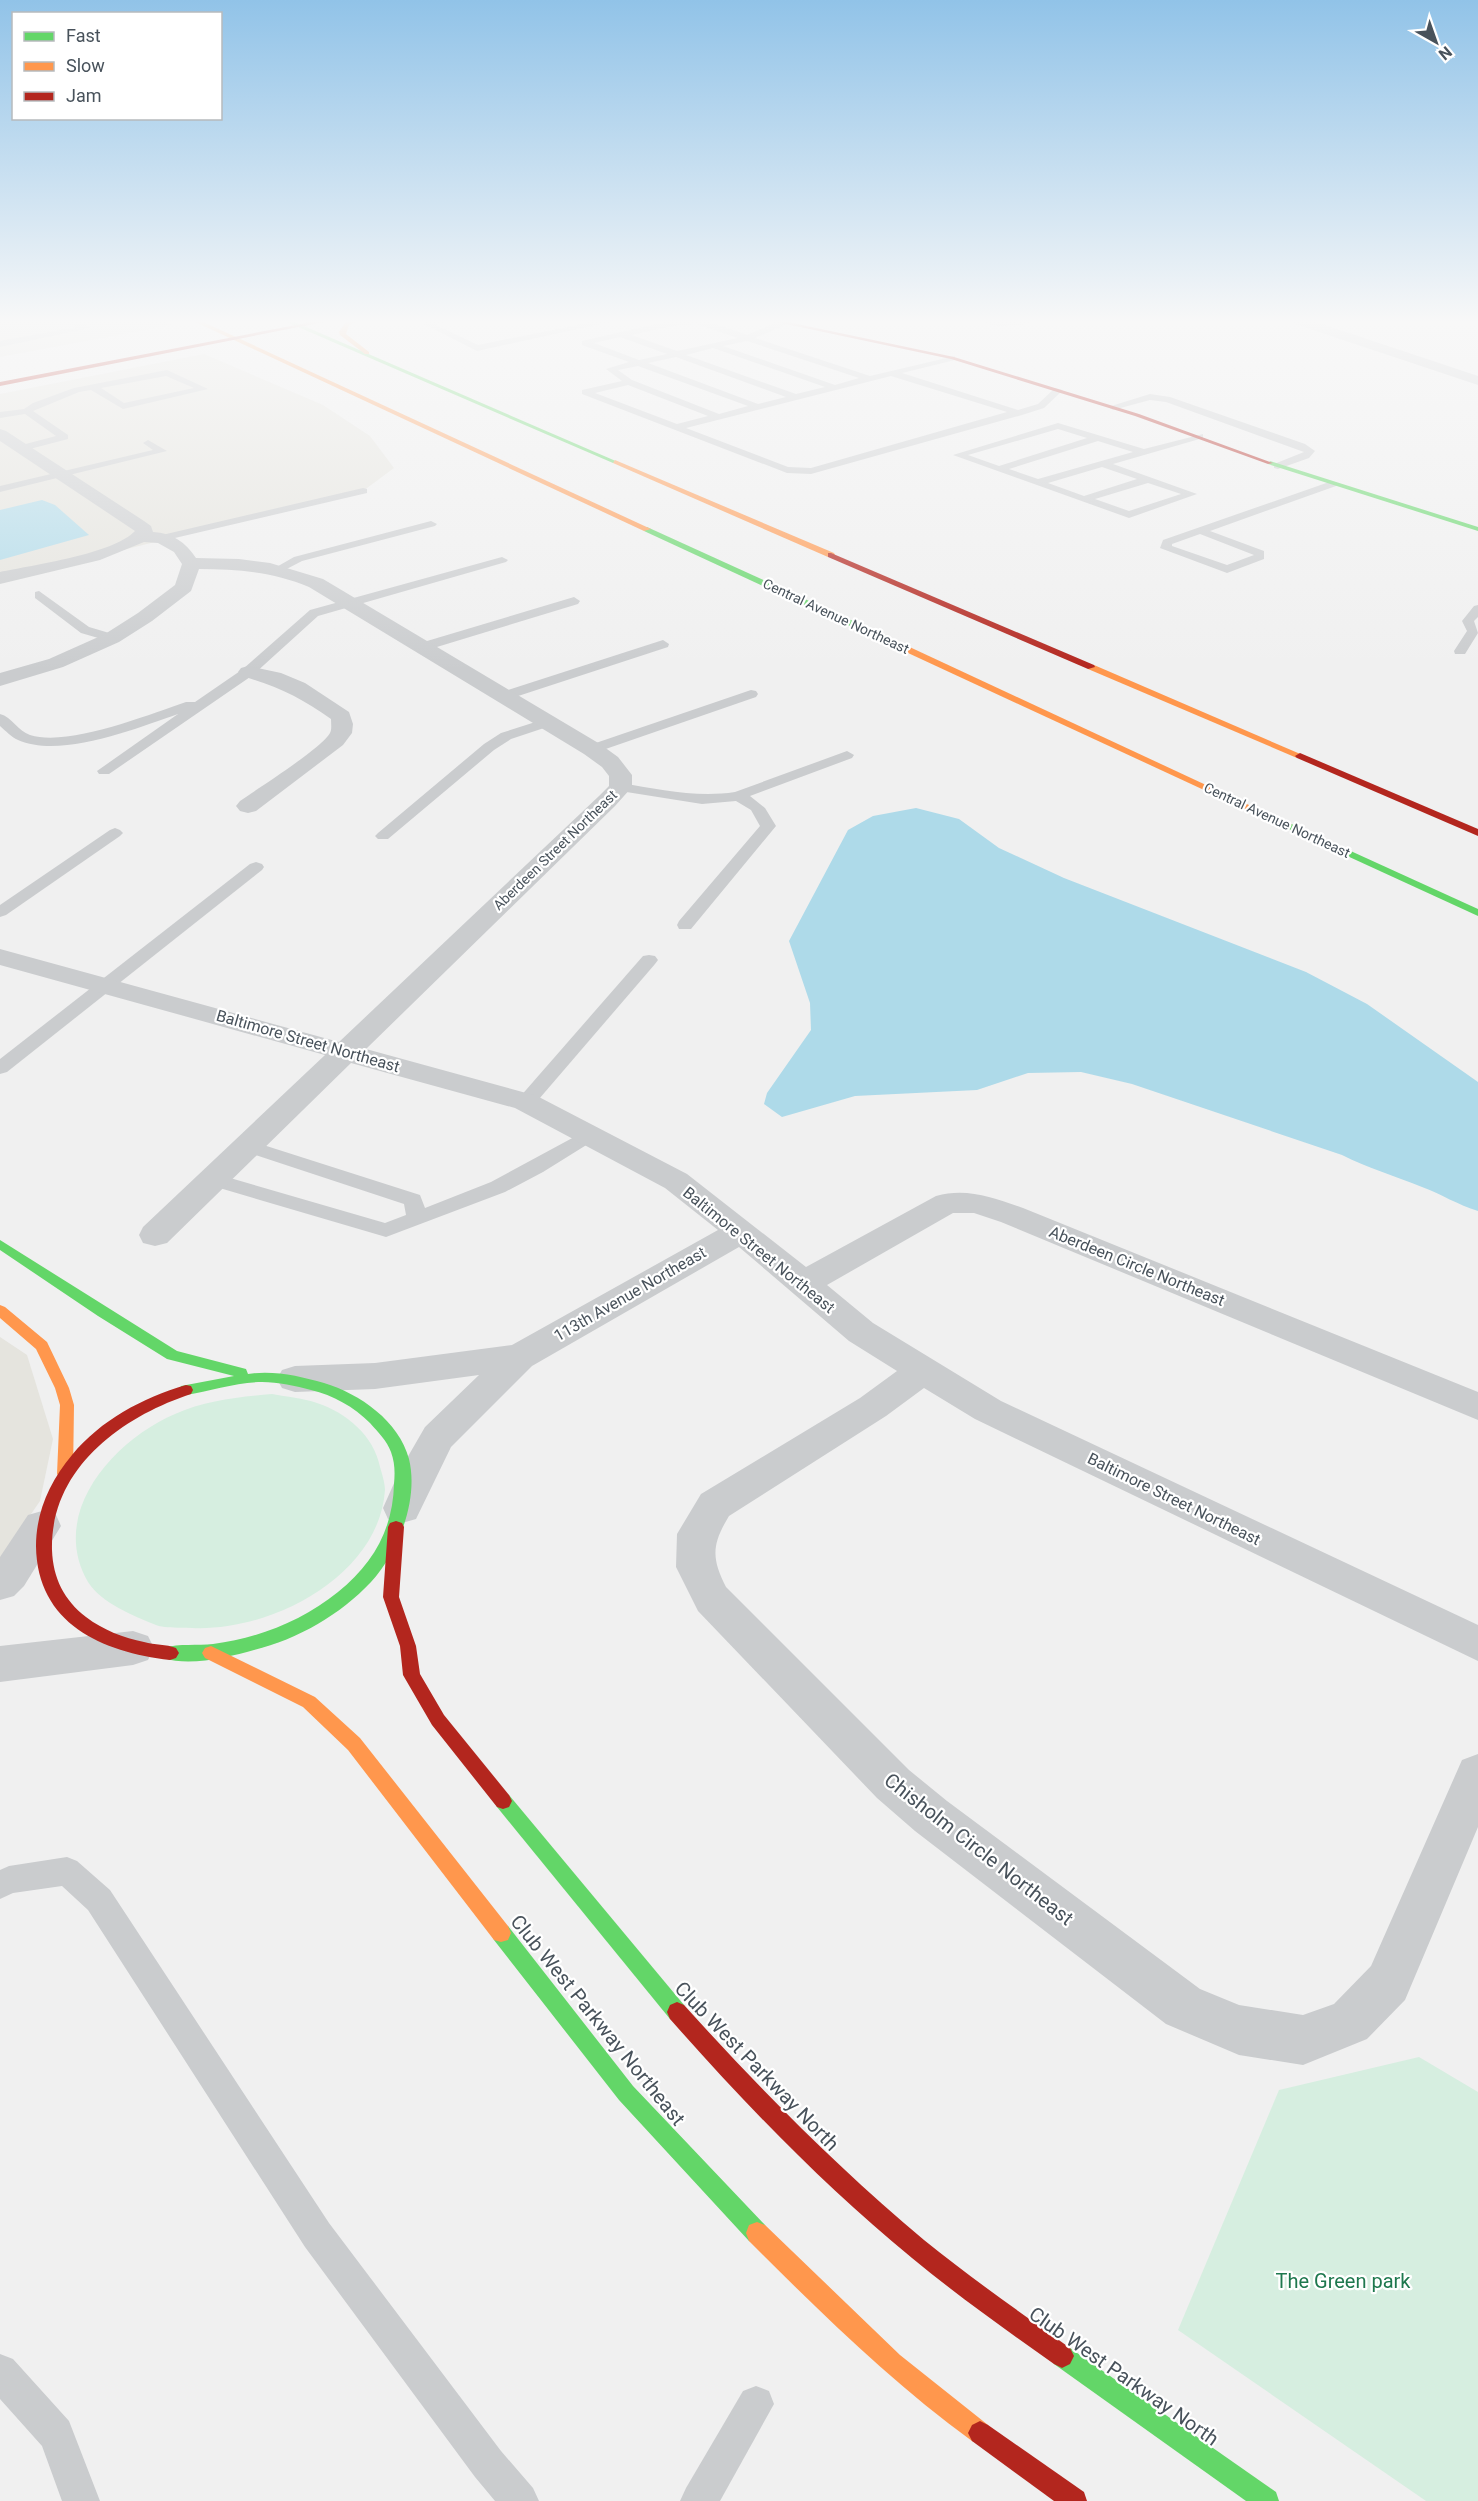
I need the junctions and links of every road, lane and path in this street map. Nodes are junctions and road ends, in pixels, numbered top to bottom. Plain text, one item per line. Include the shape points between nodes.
1 (4, 437) edge
2 (64, 437) edge
3 (447, 437) edge
4 (557, 437) edge
5 (699, 437) edge
6 (934, 437) edge
7 (1021, 437) edge
8 (1094, 437) edge
9 (1196, 437) edge
10 (1200, 437) edge
11 (1275, 437) edge
12 (1098, 438) junction
13 (148, 443) dead end
14 (22, 448) junction
15 (1143, 452) junction
16 (1103, 464) junction
17 (1278, 466) junction
18 (1000, 469) junction
19 (64, 475) junction
20 (1148, 479) junction
21 (1037, 483) junction
22 (1332, 484) junction
23 (0, 489) edge
24 (363, 491) dead end
25 (1085, 500) junction
26 (431, 524) dead end
27 (1478, 529) edge
28 (1201, 531) junction
29 (141, 537) junction
30 (162, 538) junction
31 (502, 560) dead end
32 (191, 564) junction
33 (279, 569) junction
34 (0, 578) edge
35 (39, 595) dead end
36 (574, 601) dead end
37 (350, 603) junction
38 (1478, 609) edge
39 (112, 638) junction
40 (663, 644) dead end
41 (422, 647) junction
42 (1460, 651) dead end
43 (248, 672) junction
44 (0, 680) edge
45 (751, 694) dead end
46 (504, 696) junction
47 (211, 699) junction
48 (0, 718) edge
49 (548, 722) junction
50 (592, 749) junction
51 (847, 755) dead end
52 (104, 771) dead end
53 (620, 787) junction
54 (738, 796) junction
55 (248, 806) dead end
56 (115, 833) dead end
57 (1478, 833) edge
58 (383, 836) dead end
59 (256, 867) dead end
60 (0, 912) edge
61 (1478, 913) edge
62 (685, 925) dead end
63 (0, 957) edge
64 (649, 960) dead end
65 (105, 985) junction
66 (346, 1052) junction
67 (0, 1068) edge
68 (526, 1102) junction
69 (589, 1135) junction
70 (247, 1146) junction
71 (213, 1179) junction
72 (417, 1219) junction
73 (742, 1232) junction
74 (154, 1235) dead end
75 (0, 1244) edge
76 (802, 1284) junction
77 (0, 1310) edge
78 (520, 1357) junction
79 (922, 1371) junction
80 (261, 1377) junction
81 (295, 1379) junction
82 (1478, 1407) edge
83 (65, 1474) junction
84 (399, 1517) junction
85 (42, 1526) junction
86 (0, 1584) edge
87 (1478, 1644) edge
88 (133, 1648) junction
89 (211, 1653) junction
90 (0, 1664) edge
91 (1478, 1774) edge
92 (0, 1885) edge
93 (0, 2372) edge
94 (756, 2404) dead end
95 (81, 2501) edge
96 (520, 2501) edge
97 (699, 2501) edge
98 (1075, 2501) edge
99 (1267, 2501) edge

1 - 14 street
2 - 14 lane
3 - 61 main road, Central Avenue Northeast
4 - 57 main road
5 - 6 lane via 787,470 811,471
7 - 18 lane via 958,455
8 - 12 lane
9 - 15 lane
10 - 17 main road
11 - 17 lane via 1310,451
12 - 15 lane
12 - 18 lane
13 - 19 lane via 162,451
14 - 19 street
15 - 16 lane
16 - 20 lane
16 - 21 lane
17 - 22 main road
18 - 21 lane
19 - 23 lane
19 - 29 street via 145,530
20 - 25 lane
20 - 25 lane via 1192,494 1128,515
21 - 25 lane
22 - 27 main road
22 - 28 lane
24 - 30 lane
26 - 33 lane via 298,559
28 - 28 lane via 1167,542 1166,548 1227,569 1260,557 1260,553
29 - 30 street
29 - 34 street via 130,545 106,552
30 - 32 street via 180,548
31 - 37 lane
32 - 33 street, Aberdeen Street Northeast
32 - 39 street via 184,588
33 - 37 street, Aberdeen Street Northeast via 316,583
35 - 39 lane via 85,630
36 - 41 lane
37 - 41 street, Aberdeen Street Northeast
37 - 43 lane via 314,613
38 - 42 lane via 1468,621 1473,631
39 - 44 street via 56,663
40 - 46 lane
41 - 46 street, Aberdeen Street Northeast
43 - 47 lane
43 - 55 street via 286,681 341,717 342,727 340,737 325,750
45 - 50 lane
46 - 49 street, Aberdeen Street Northeast
47 - 48 lane via 63,741 27,739
47 - 52 lane
49 - 50 street, Aberdeen Street Northeast
49 - 58 lane via 506,736 489,747
50 - 53 street, Aberdeen Street Northeast via 621,775
51 - 54 lane
53 - 54 lane via 702,800
53 - 66 street, Aberdeen Street Northeast
54 - 62 lane via 754,803 768,826
56 - 60 lane
59 - 65 lane
63 - 65 street, Baltimore Street Northeast
64 - 68 lane
65 - 66 street, Baltimore Street Northeast
65 - 67 lane
66 - 68 street, Baltimore Street Northeast
66 - 70 street, Aberdeen Street Northeast
68 - 69 street, Baltimore Street Northeast
69 - 72 lane via 498,1187
69 - 73 street, Baltimore Street Northeast via 676,1181
70 - 71 street, Aberdeen Street Northeast
70 - 72 lane via 413,1200
71 - 72 lane via 386,1230
71 - 74 street, Aberdeen Street Northeast
73 - 76 street, Baltimore Street Northeast
73 - 78 street, 113th Avenue Northeast
75 - 80 main road via 172,1355
76 - 79 street, Baltimore Street Northeast via 861,1332
76 - 82 street, Aberdeen Circle Northeast via 947,1203 976,1203
77 - 83 main road via 42,1346 62,1388 67,1405
78 - 81 street, 113th Avenue Northeast via 375,1376
78 - 84 street, 113th Avenue Northeast via 438,1437
79 - 87 street, Baltimore Street Northeast via 988,1410
79 - 91 street, Chisholm Circle Northeast via 873,1407 714,1505 697,1534 696,1567 712,1599 893,1784 1183,2007 1239,2030 1303,2040 1350,2022 1388,1983
80 - 81 main road, Club West Parkway North
80 - 83 main road via 216,1382 171,1395 130,1415 94,1442
81 - 84 main road, Club West Parkway North via 344,1395 381,1423 402,1462
83 - 85 main road
84 - 89 main road via 377,1562 347,1594 307,1622 260,1642
84 - 99 main road, Club West Parkway North via 391,1597 408,1646 412,1675 438,1720 718,2059 796,2139 900,2234 1012,2321
85 - 86 street
85 - 88 main road via 43,1566 58,1602 89,1630
88 - 89 main road via 171,1654
88 - 90 street
89 - 98 main road, Club West Parkway Northeast via 309,1701 354,1744 626,2093 732,2209 847,2322 955,2416
92 - 96 lane via 9,1880 67,1871 99,1900 317,2235
93 - 95 lane via 56,2434
94 - 97 lane

